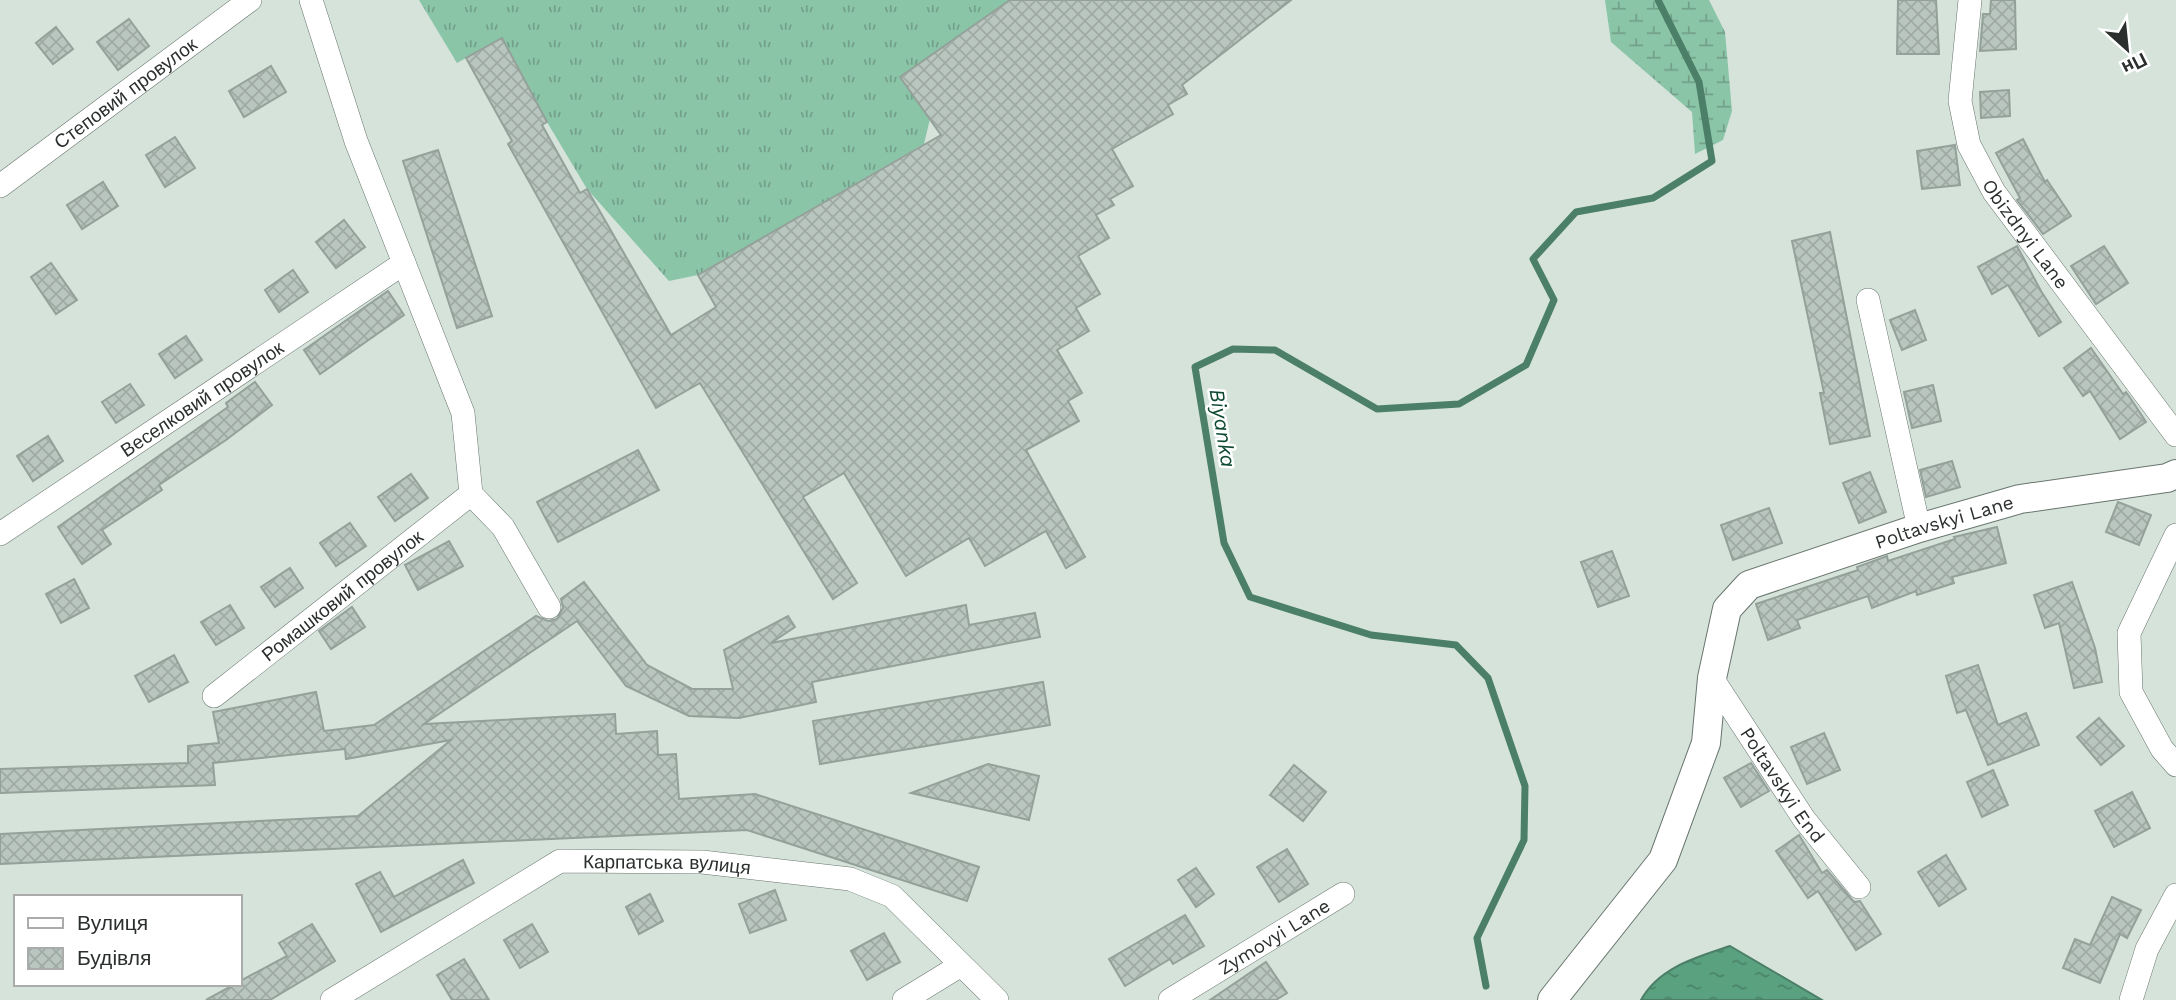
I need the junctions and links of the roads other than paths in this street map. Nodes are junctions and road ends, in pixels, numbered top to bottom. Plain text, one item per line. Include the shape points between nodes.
1 (250, 0) edge
2 (311, 0) edge
3 (1970, 0) edge
4 (0, 186) edge
5 (404, 263) junction
6 (1868, 300) dead end
7 (2176, 435) edge
8 (2176, 474) edge
9 (471, 494) junction
10 (1919, 528) junction
11 (0, 534) edge
12 (2176, 535) edge
13 (550, 607) dead end
14 (1712, 678) junction
15 (214, 696) dead end
16 (2176, 765) edge
17 (1859, 887) dead end
18 (1343, 894) dead end
19 (2176, 895) edge
20 (961, 965) junction
21 (332, 1000) edge
22 (904, 1000) edge
23 (997, 1000) edge
24 (1170, 1000) edge
25 (1552, 1000) edge
26 (2131, 1000) edge

1 - 4 street, Степовий провулок
2 - 5 street via 356,141
3 - 7 street, Obizdnyi Lane via 1960,100 1969,145 1994,192
5 - 9 street via 463,413
5 - 11 street, Веселковий провулок
6 - 10 street
8 - 10 street, Poltavskyi Lane via 2020,499
9 - 13 street via 503,527
9 - 15 street, Ромашковий провулок
10 - 14 street, Poltavskyi Lane via 1749,584 1727,609
12 - 16 street via 2129,633 2131,692 2162,749
14 - 17 street, Poltavskyi End via 1804,819
14 - 25 street via 1706,743 1663,860
18 - 24 street, Zymovyi Lane
19 - 26 street via 2147,949
20 - 21 street, Карпатська вулиця via 892,896 850,879 702,862 560,861
20 - 22 street
20 - 23 street, Карпатська вулиця

